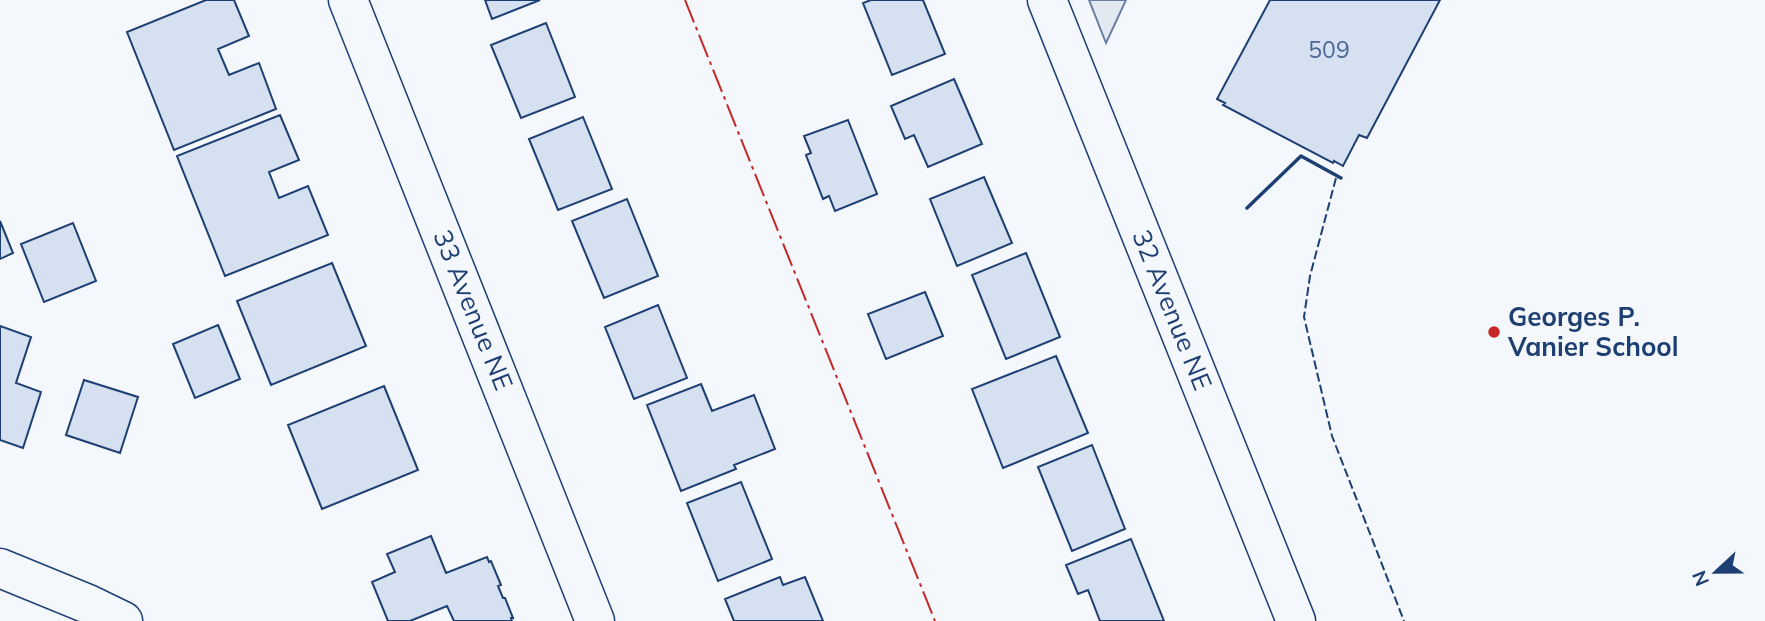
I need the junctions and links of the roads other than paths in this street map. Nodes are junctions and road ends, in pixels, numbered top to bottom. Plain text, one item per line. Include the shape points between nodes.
1 (348, 0) edge
2 (1047, 0) edge
3 (0, 568) edge
4 (123, 621) edge
5 (595, 621) edge
6 (1296, 621) edge

1 - 5 street, 33 Avenue NE
2 - 6 street, 32 Avenue NE
3 - 4 street

